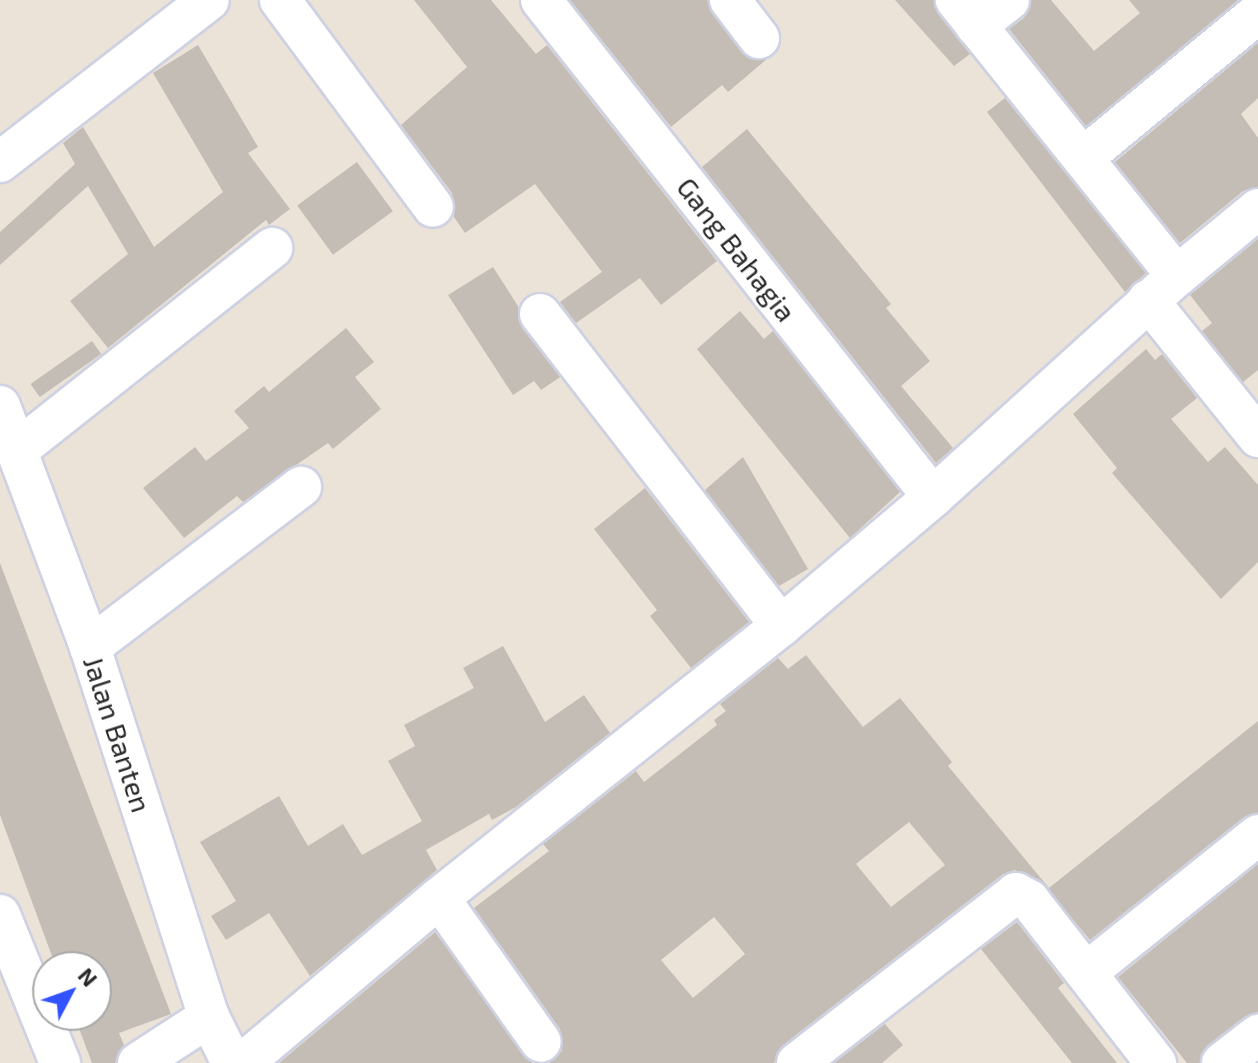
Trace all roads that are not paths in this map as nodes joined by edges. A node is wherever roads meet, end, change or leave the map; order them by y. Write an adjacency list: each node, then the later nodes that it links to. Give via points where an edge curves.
1 (209, 0): 10 (street)
2 (280, 0): 11 (street)
3 (541, 0): 20 (street, Gang Bahagia)
4 (730, 0): 8 (street)
5 (1009, 0): 6 (street)
6 (966, 13): 9 (street)
7 (1258, 13): 9 (street)
8 (759, 38)
9 (1083, 158): 14 (street)
10 (0, 162)
11 (433, 207)
12 (1258, 209): 14 (street)
13 (272, 248): 18 (street)
14 (1163, 288): 17 (street); 20 (street)
15 (540, 314): 21 (street)
16 (0, 406): 18 (street, Jalan Banten)
17 (1258, 437)
18 (16, 451): 22 (street, Jalan Banten)
19 (301, 487): 22 (street)
20 (933, 497): 21 (street)
21 (781, 626): 24 (street)
22 (90, 647): 27 (street, Jalan Banten)
23 (1258, 835): 26 (street)
24 (439, 898): 29 (street); 33 (street)
25 (0, 915): 30 (street)
26 (1087, 972): 34 (street, via 1029,900 1016,893); 35 (street)
27 (209, 1017): 31 (street); 32 (street, Jalan Banten)
28 (1258, 1035): 36 (street)
29 (541, 1042)
30 (60, 1063)
31 (138, 1063)
32 (232, 1063)
33 (243, 1063)
34 (797, 1063)
35 (1156, 1063)
36 (1222, 1063)

